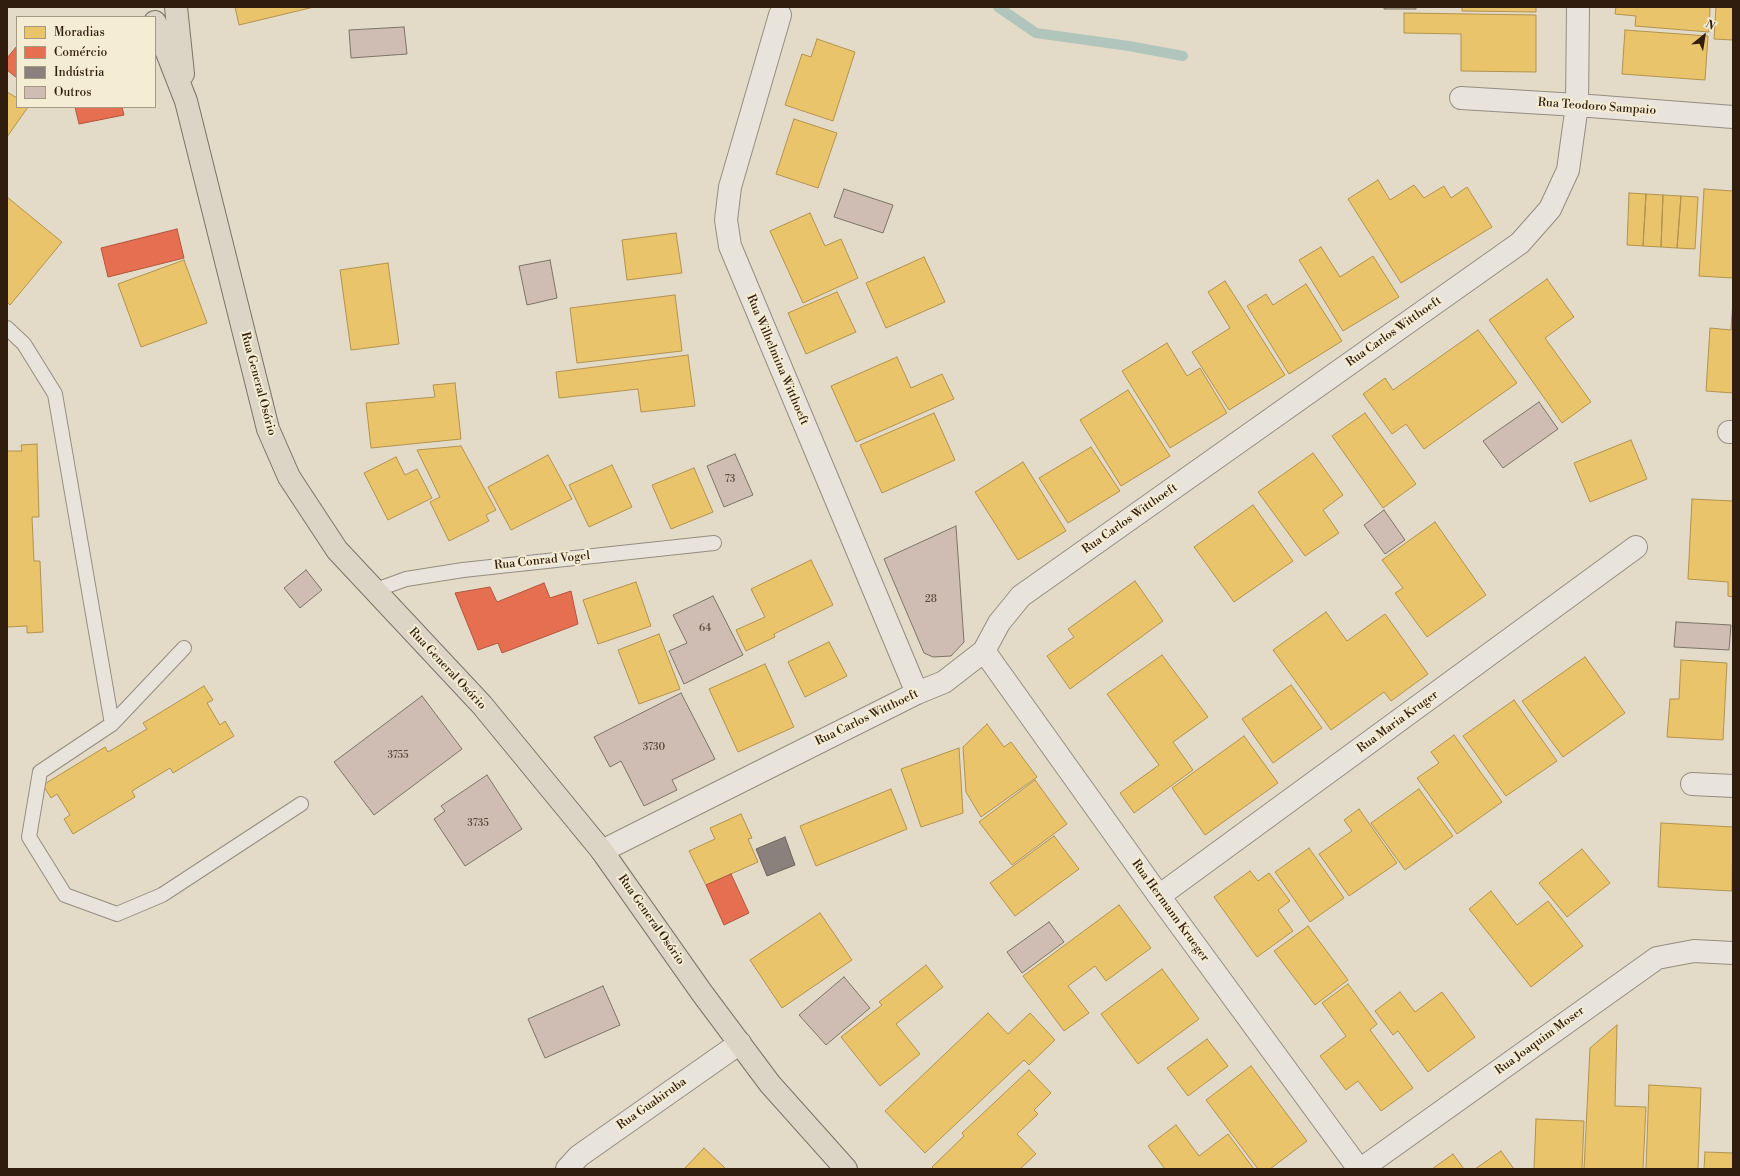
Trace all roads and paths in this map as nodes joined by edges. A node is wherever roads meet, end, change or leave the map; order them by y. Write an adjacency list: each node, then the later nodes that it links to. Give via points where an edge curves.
1 (145, 7): 5 (main road)
2 (176, 7): 8 (main road, Rua General Osório)
3 (1578, 7): 9 (street, Rua Carlos Witthoeft)
4 (780, 15): 17 (street, Rua Wilhelmina Witthoeft, via 730,187 726,220 730,246)
5 (151, 16)
6 (156, 25): 8 (main road, Rua General Osório)
7 (1461, 98): 9 (street, Rua Teodoro Sampaio)
8 (186, 101): 14 (main road, Rua General Osório, via 268,430 294,484 337,550)
9 (1577, 105): 10 (street, Rua Teodoro Sampaio); 16 (street, Rua Carlos Witthoeft, via 1568,170 1550,209 1520,243 1021,596 999,624)
10 (1733, 117)
11 (7, 328): 18 (lane, via 24,344 55,394)
12 (714, 543): 14 (lane, Rua Conrad Vogel, via 463,570 406,579)
13 (1636, 547): 23 (street, Rua Maria Kruger)
14 (373, 591): 22 (main road, Rua General Osório, via 482,706)
15 (184, 648): 18 (lane)
16 (984, 651): 17 (street, Rua Carlos Witthoeft, via 944,682); 23 (street, Rua Hermann Krueger)
17 (917, 693): 22 (street, Rua Carlos Witthoeft)
18 (112, 724): 21 (lane, via 40,772 29,837 65,895 117,914 162,895)
19 (1692, 784): 20 (street)
20 (1733, 786)
21 (301, 804)
22 (602, 851): 25 (main road, Rua General Osório)
23 (1159, 896): 28 (street, Rua Hermann Krueger)
24 (1733, 954): 28 (street, Rua Joaquim Moser, via 1694,951 1656,958)
25 (740, 1043): 26 (street, Rua Guabiruba, via 579,1156); 27 (main road, Rua General Osório, via 790,1108)
26 (567, 1169)
27 (846, 1169)
28 (1360, 1169)

